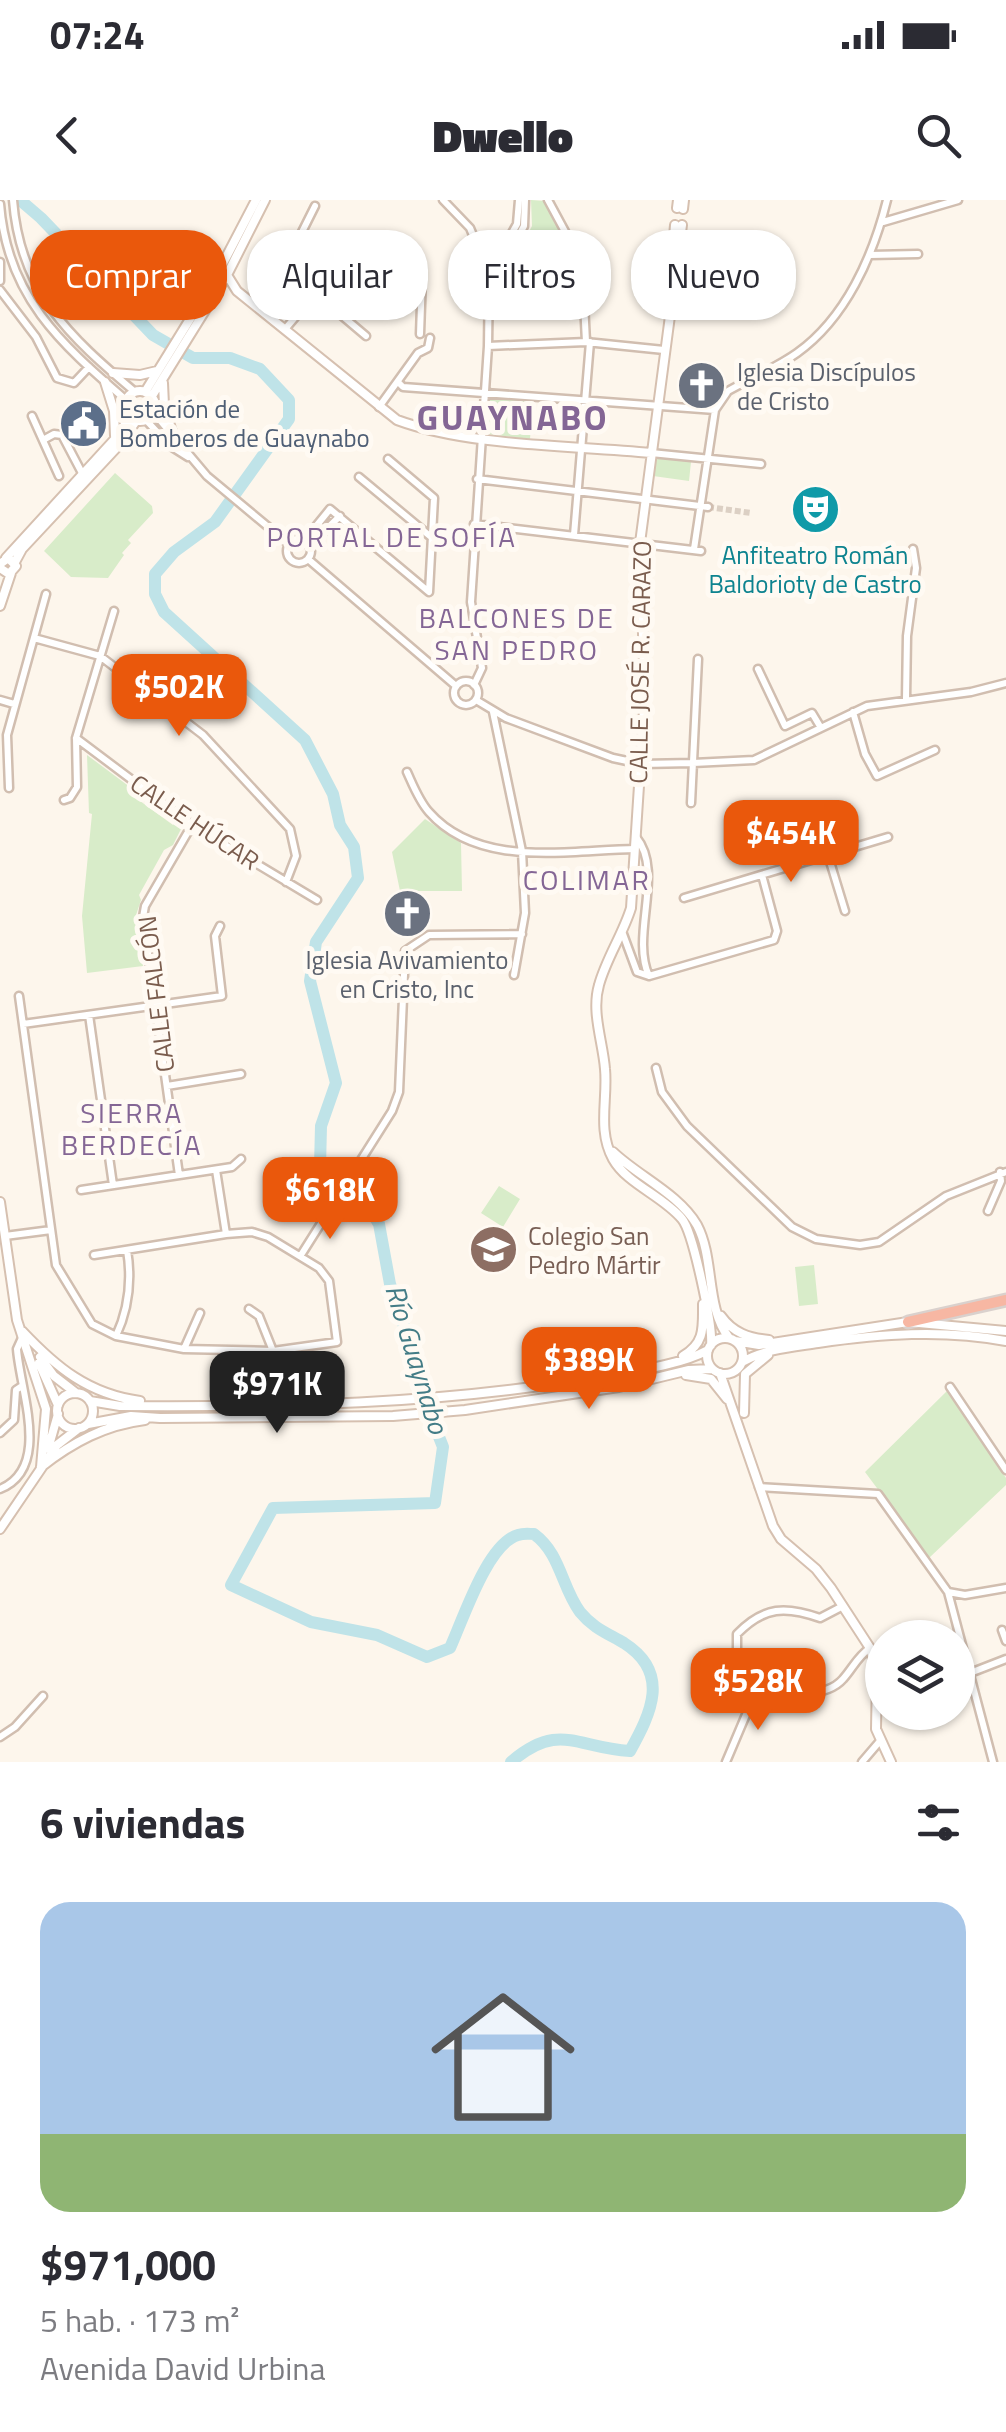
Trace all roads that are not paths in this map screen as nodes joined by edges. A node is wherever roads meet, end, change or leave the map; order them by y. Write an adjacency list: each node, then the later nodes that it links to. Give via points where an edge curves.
1 (14, 200): 38 (street, via 19,242 37,288 51,312)
2 (256, 200): 20 (street)
3 (265, 200): 21 (street)
4 (442, 200): 14 (street)
5 (522, 200): 15 (street); 16 (street)
6 (548, 200): 34 (street, via 582,263)
7 (887, 200): 11 (street)
8 (958, 200): 11 (street)
9 (0, 204): 37 (street, via 16,273 37,314)
10 (314, 206): 13 (street)
11 (882, 223): 18 (street)
12 (678, 225): 36 (street, CALLE JOSÉ R. CARAZO)
13 (303, 230)
14 (471, 230)
15 (514, 230)
16 (522, 230)
17 (918, 254): 18 (street)
18 (870, 255): 48 (street, via 832,321 798,353 728,391)
19 (0, 262): 23 (street)
20 (227, 266)
21 (227, 268)
22 (227, 277): 30 (street)
23 (0, 281)
24 (0, 290): 37 (street, via 57,378 74,383)
25 (194, 320): 39 (street)
26 (293, 320): 30 (street)
27 (347, 320): 32 (street)
28 (420, 320): 31 (street)
29 (488, 320): 35 (street)
30 (286, 328): 47 (street)
31 (420, 334)
32 (366, 336)
33 (430, 338): 41 (street)
34 (588, 342): 35 (street); 36 (street); 45 (street)
35 (488, 346): 43 (street)
36 (664, 350): 46 (street, CALLE JOSÉ R. CARAZO)
37 (89, 367): 40 (street)
38 (113, 373): 39 (street); 42 (street)
39 (160, 375): 42 (street); 52 (street)
40 (105, 382): 44 (street); 55 (street)
41 (399, 383): 43 (street); 47 (street)
42 (144, 393): 44 (street); 49 (street)
43 (484, 393): 45 (street); 53 (street)
44 (126, 400): 51 (street)
45 (585, 401): 46 (street); 57 (street)
46 (657, 406): 48 (street); 58 (street, CALLE JOSÉ R. CARAZO)
47 (379, 407): 53 (street, via 414,426)
48 (715, 410): 61 (street)
49 (154, 412): 51 (street); 52 (street)
50 (32, 416): 54 (street)
51 (137, 419): 55 (street); 56 (street)
52 (172, 432): 59 (street)
53 (481, 438): 57 (street); 66 (street)
54 (42, 440): 63 (street, via 62,435); 64 (street)
55 (117, 441): 56 (street); 63 (street); 78 (street)
56 (165, 442): 59 (street)
57 (582, 446): 58 (street); 67 (street)
58 (651, 454): 61 (street); 68 (street, CALLE JOSÉ R. CARAZO)
59 (189, 458): 75 (street)
60 (388, 458): 72 (street, via 434,498)
61 (707, 460): 62 (street); 69 (street)
62 (761, 464)
63 (82, 473): 78 (street)
64 (59, 476)
65 (359, 477): 72 (street)
66 (477, 479): 67 (street); 70 (street)
67 (578, 490): 68 (street); 71 (street)
68 (645, 499): 69 (street); 74 (street, CALLE JOSÉ R. CARAZO)
69 (704, 506): 74 (street, via 697,550)
70 (474, 524): 71 (street); 87 (street, via 472,602 482,668)
71 (574, 534): 74 (street)
72 (432, 537): 73 (street, via 429,592 330,510)
73 (307, 543): 75 (street); 77 (street)
74 (640, 543): 99 (street, CALLE JOSÉ R. CARAZO)
75 (290, 544): 77 (street, via 293,561)
76 (913, 549): 89 (street)
77 (308, 559): 88 (street)
78 (4, 565): 80 (street)
79 (46, 594): 82 (street)
80 (0, 606)
81 (114, 611): 83 (street)
82 (34, 638): 83 (street); 92 (street)
83 (100, 656): 96 (street); 111 (street, via 203,735 283,820 296,844)
84 (698, 659): 98 (street)
85 (758, 668): 95 (street, via 785,726 812,712)
86 (1003, 684): 89 (street)
87 (474, 685): 88 (street); 91 (street)
88 (456, 686): 91 (street, via 459,703)
89 (906, 698): 94 (street)
90 (0, 700): 92 (street)
91 (476, 700): 93 (street)
92 (14, 704): 101 (street, via 7,735)
93 (493, 711): 99 (street); 108 (street)
94 (853, 712): 95 (street); 97 (street, via 878,776)
95 (821, 728): 98 (street, via 754,760)
96 (76, 738): 102 (street, via 77,787); 104 (street, CALLE HÚCAR)
97 (934, 750)
98 (693, 763): 99 (street); 103 (street)
99 (640, 764): 105 (street, CALLE JOSÉ R. CARAZO)
100 (406, 772): 108 (street, via 428,810 454,833 484,847)
101 (9, 788)
102 (64, 800)
103 (691, 803)
104 (192, 825): 111 (street, CALLE HÚCAR); 121 (street, CALLE FALCÓN, via 143,916)
105 (636, 836): 107 (street, CALLE JOSÉ R. CARAZO); 119 (street, via 646,853 641,949)
106 (888, 838): 109 (street)
107 (636, 849): 108 (street); 117 (street, CALLE JOSÉ R. CARAZO)
108 (522, 851): 116 (street)
109 (828, 855): 110 (street); 114 (street)
110 (762, 875): 112 (street); 119 (street, via 776,938)
111 (286, 882): 113 (street, CALLE HÚCAR)
112 (684, 898)
113 (317, 900)
114 (845, 911)
115 (220, 926): 121 (street, via 215,936 222,996)
116 (522, 934): 118 (street); 142 (street, via 429,936 406,950 399,1092)
117 (623, 934): 119 (street, via 637,972); 127 (street, CALLE JOSÉ R. CARAZO, via 596,998)
118 (514, 975)
119 (649, 976)
120 (19, 996): 123 (street)
121 (156, 1006): 122 (street); 126 (street, CALLE FALCÓN)
122 (89, 1014): 123 (street); 132 (street)
123 (23, 1024): 137 (street)
124 (656, 1068): 130 (street, via 662,1092 687,1126 792,1228 816,1239 879,1242 946,1196)
125 (241, 1074): 126 (street)
126 (167, 1086): 131 (street, CALLE FALCÓN)
127 (610, 1149): 143 (street, via 617,1164 686,1224); 145 (street, via 695,1222)
128 (242, 1159): 129 (street)
129 (216, 1170): 131 (street); 138 (street)
130 (1003, 1172): 135 (street)
131 (179, 1176): 132 (street)
132 (113, 1185): 133 (street)
133 (81, 1190)
134 (0, 1202): 136 (street)
135 (988, 1211)
136 (1, 1222): 139 (street)
137 (51, 1230): 139 (street); 151 (street, via 56,1265 84,1316)
138 (226, 1234): 140 (street); 142 (street, via 252,1232)
139 (5, 1236): 150 (street)
140 (126, 1250): 141 (street); 151 (street, via 130,1288)
141 (94, 1254)
142 (301, 1255): 158 (street, via 329,1281 337,1342)
143 (703, 1290): 155 (street); 159 (street, via 700,1341)
144 (1006, 1300): 148 (highway)
145 (716, 1306): 152 (street); 153 (street, via 736,1330)
146 (249, 1309): 158 (street, via 259,1316)
147 (200, 1313): 156 (street)
148 (908, 1322): 149 (street); 153 (street)
149 (1006, 1332)
150 (21, 1333): 163 (street); 165 (street, via 54,1376); 167 (street, via 75,1379 104,1393); 168 (street, via 51,1383); 176 (street, via 46,1409)
151 (116, 1336): 156 (street)
152 (732, 1340): 153 (street); 155 (street, via 720,1338); 160 (street, via 742,1350)
153 (774, 1340)
154 (1006, 1341): 157 (street, via 892,1333)
155 (709, 1347): 159 (street); 161 (street)
156 (184, 1349): 158 (street)
157 (781, 1349): 160 (street); 170 (street, via 745,1374)
158 (273, 1351)
159 (669, 1362): 167 (street, via 462,1397)
160 (740, 1364): 161 (street, via 729,1373); 170 (street)
161 (716, 1371): 162 (street); 169 (street)
162 (676, 1375): 169 (street, via 711,1379); 171 (street, via 466,1410)
163 (22, 1386): 174 (street, via 14,1420); 179 (street, via 29,1459 14,1482)
164 (950, 1387): 177 (street)
165 (78, 1394): 166 (street); 168 (street, via 67,1396)
166 (90, 1401): 167 (street); 172 (street)
167 (159, 1404)
168 (58, 1410): 173 (street, via 65,1426); 176 (street)
169 (733, 1412): 175 (street)
170 (744, 1413): 175 (street)
171 (160, 1418): 172 (street); 176 (street, via 102,1430)
172 (88, 1424): 173 (street)
173 (78, 1428): 176 (street)
174 (0, 1433)
175 (746, 1443): 178 (street)
176 (41, 1467): 180 (street)
177 (1006, 1470)
178 (759, 1487): 182 (street, via 878,1494); 183 (street, via 781,1539 816,1569)
179 (0, 1489)
180 (0, 1530)
181 (1006, 1588): 182 (street)
182 (948, 1592): 184 (street)
183 (843, 1606): 186 (street); 188 (street, via 824,1617 791,1608 756,1618 737,1634)
184 (956, 1620)
185 (1002, 1630): 187 (street)
186 (865, 1640)
187 (1006, 1641)
188 (737, 1651)
189 (865, 1651): 197 (street, via 840,1684 796,1696 756,1691)
190 (1006, 1658): 191 (street)
191 (975, 1671)
192 (975, 1692): 200 (street)
193 (43, 1696): 195 (street)
194 (877, 1730): 196 (street)
195 (0, 1737)
196 (880, 1740): 198 (street); 199 (street)
197 (726, 1762)
198 (862, 1762)
199 (892, 1762)
200 (993, 1762)

